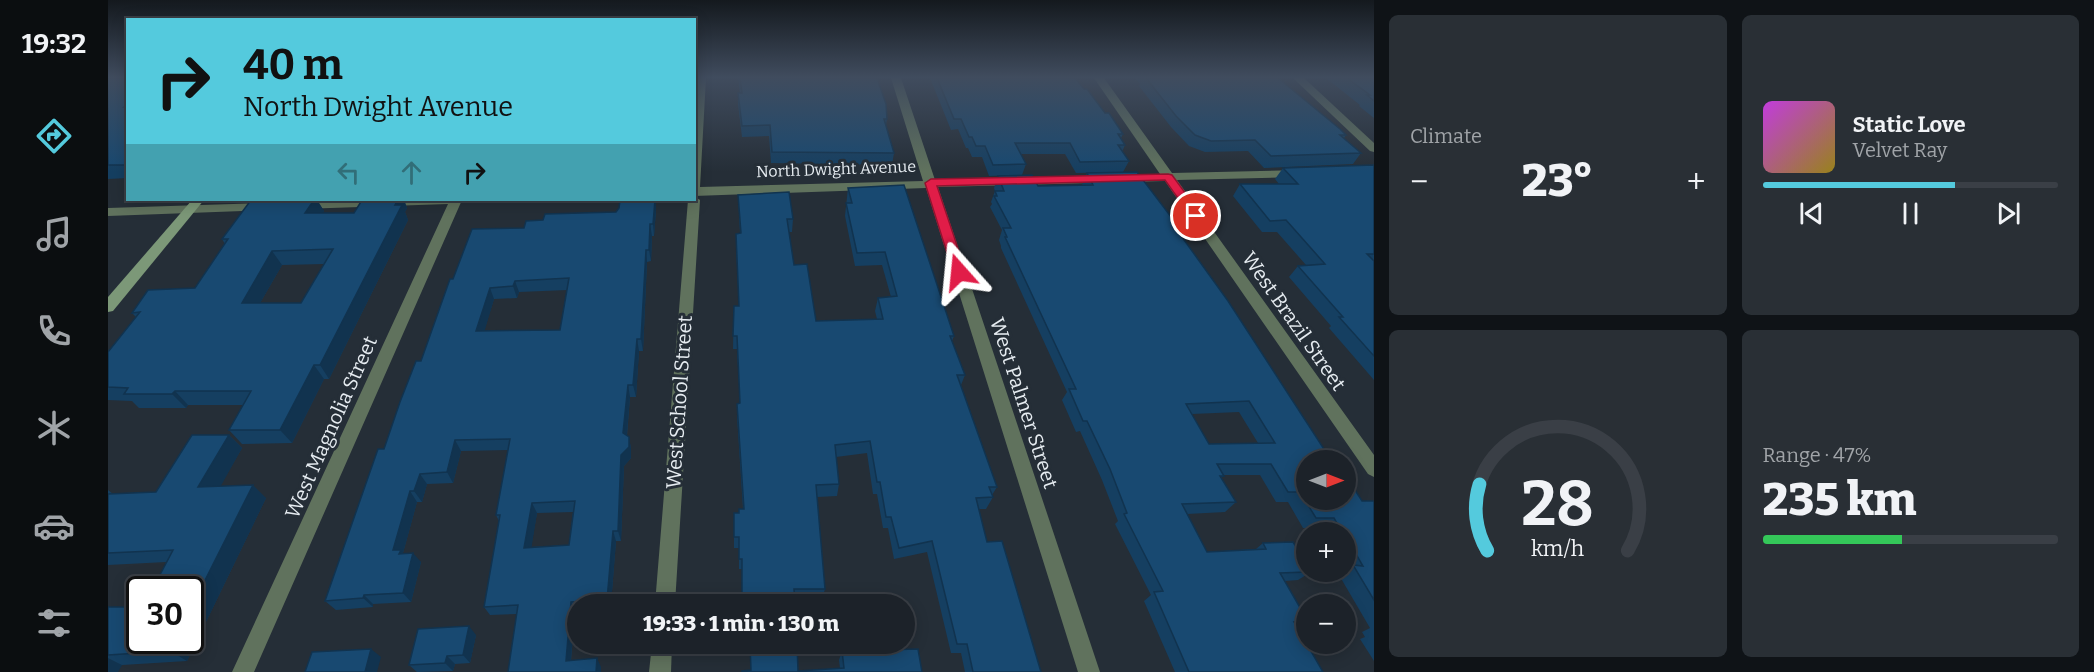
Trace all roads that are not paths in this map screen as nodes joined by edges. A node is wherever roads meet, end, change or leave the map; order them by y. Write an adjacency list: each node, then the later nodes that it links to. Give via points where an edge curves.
1 (699, 109): 6 (street)
2 (906, 109): 9 (street, West Palmer Street)
3 (1121, 109): 8 (street, West Brazil Street)
4 (1332, 109): 5 (street)
5 (1374, 149)
6 (696, 172)
7 (1305, 172): 8 (street, North Dwight Avenue)
8 (1168, 177): 9 (street, North Dwight Avenue); 17 (street, West Brazil Street)
9 (931, 183): 10 (street, North Dwight Avenue); 22 (street, West Palmer Street)
10 (696, 191)
11 (427, 201): 14 (street)
12 (455, 201): 20 (street, West Magnolia Street)
13 (694, 201): 18 (street, West School Street)
14 (194, 205): 15 (street); 16 (main road)
15 (108, 212)
16 (108, 307)
17 (1374, 469)
18 (666, 594)
19 (661, 654): 21 (street)
20 (243, 672)
21 (660, 672)
22 (1089, 672)

